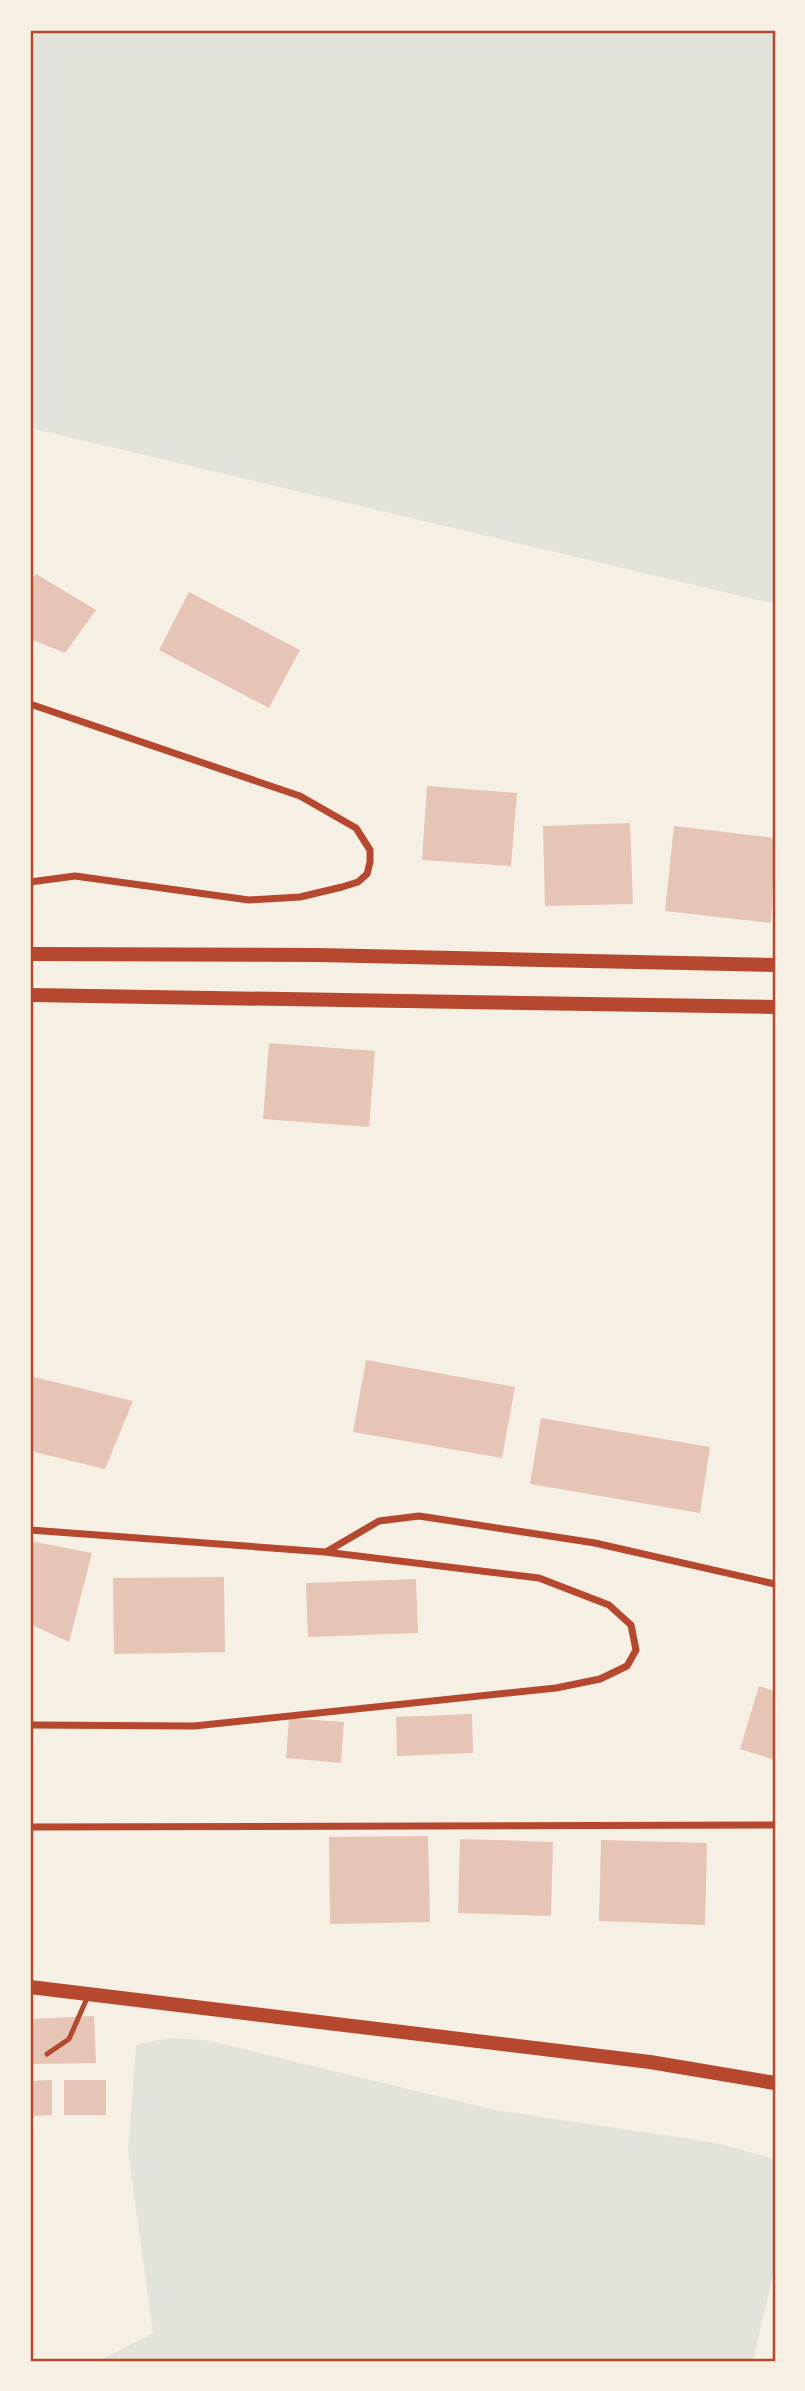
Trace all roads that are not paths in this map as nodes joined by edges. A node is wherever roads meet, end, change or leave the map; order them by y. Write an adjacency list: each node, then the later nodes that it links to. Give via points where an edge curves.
1 (30, 704): 2 (street, via 300,796 356,828 370,850 367,874 358,881 300,897 249,900 75,876)
2 (30, 882)
3 (30, 954): 4 (main road)
4 (775, 965)
5 (30, 995): 6 (main road)
6 (775, 1007)
7 (30, 1530): 8 (street)
8 (325, 1552): 9 (street, via 379,1521 419,1516 595,1543); 10 (street, via 538,1578 609,1605 631,1625 636,1650 627,1666 600,1679 556,1688 194,1726)
9 (775, 1584)
10 (30, 1726)
11 (775, 1825): 12 (street)
12 (30, 1827)
13 (30, 1987): 14 (main road)
14 (90, 1993): 15 (lane, via 69,2039); 16 (main road, via 650,2062)
15 (47, 2054)
16 (775, 2083)

